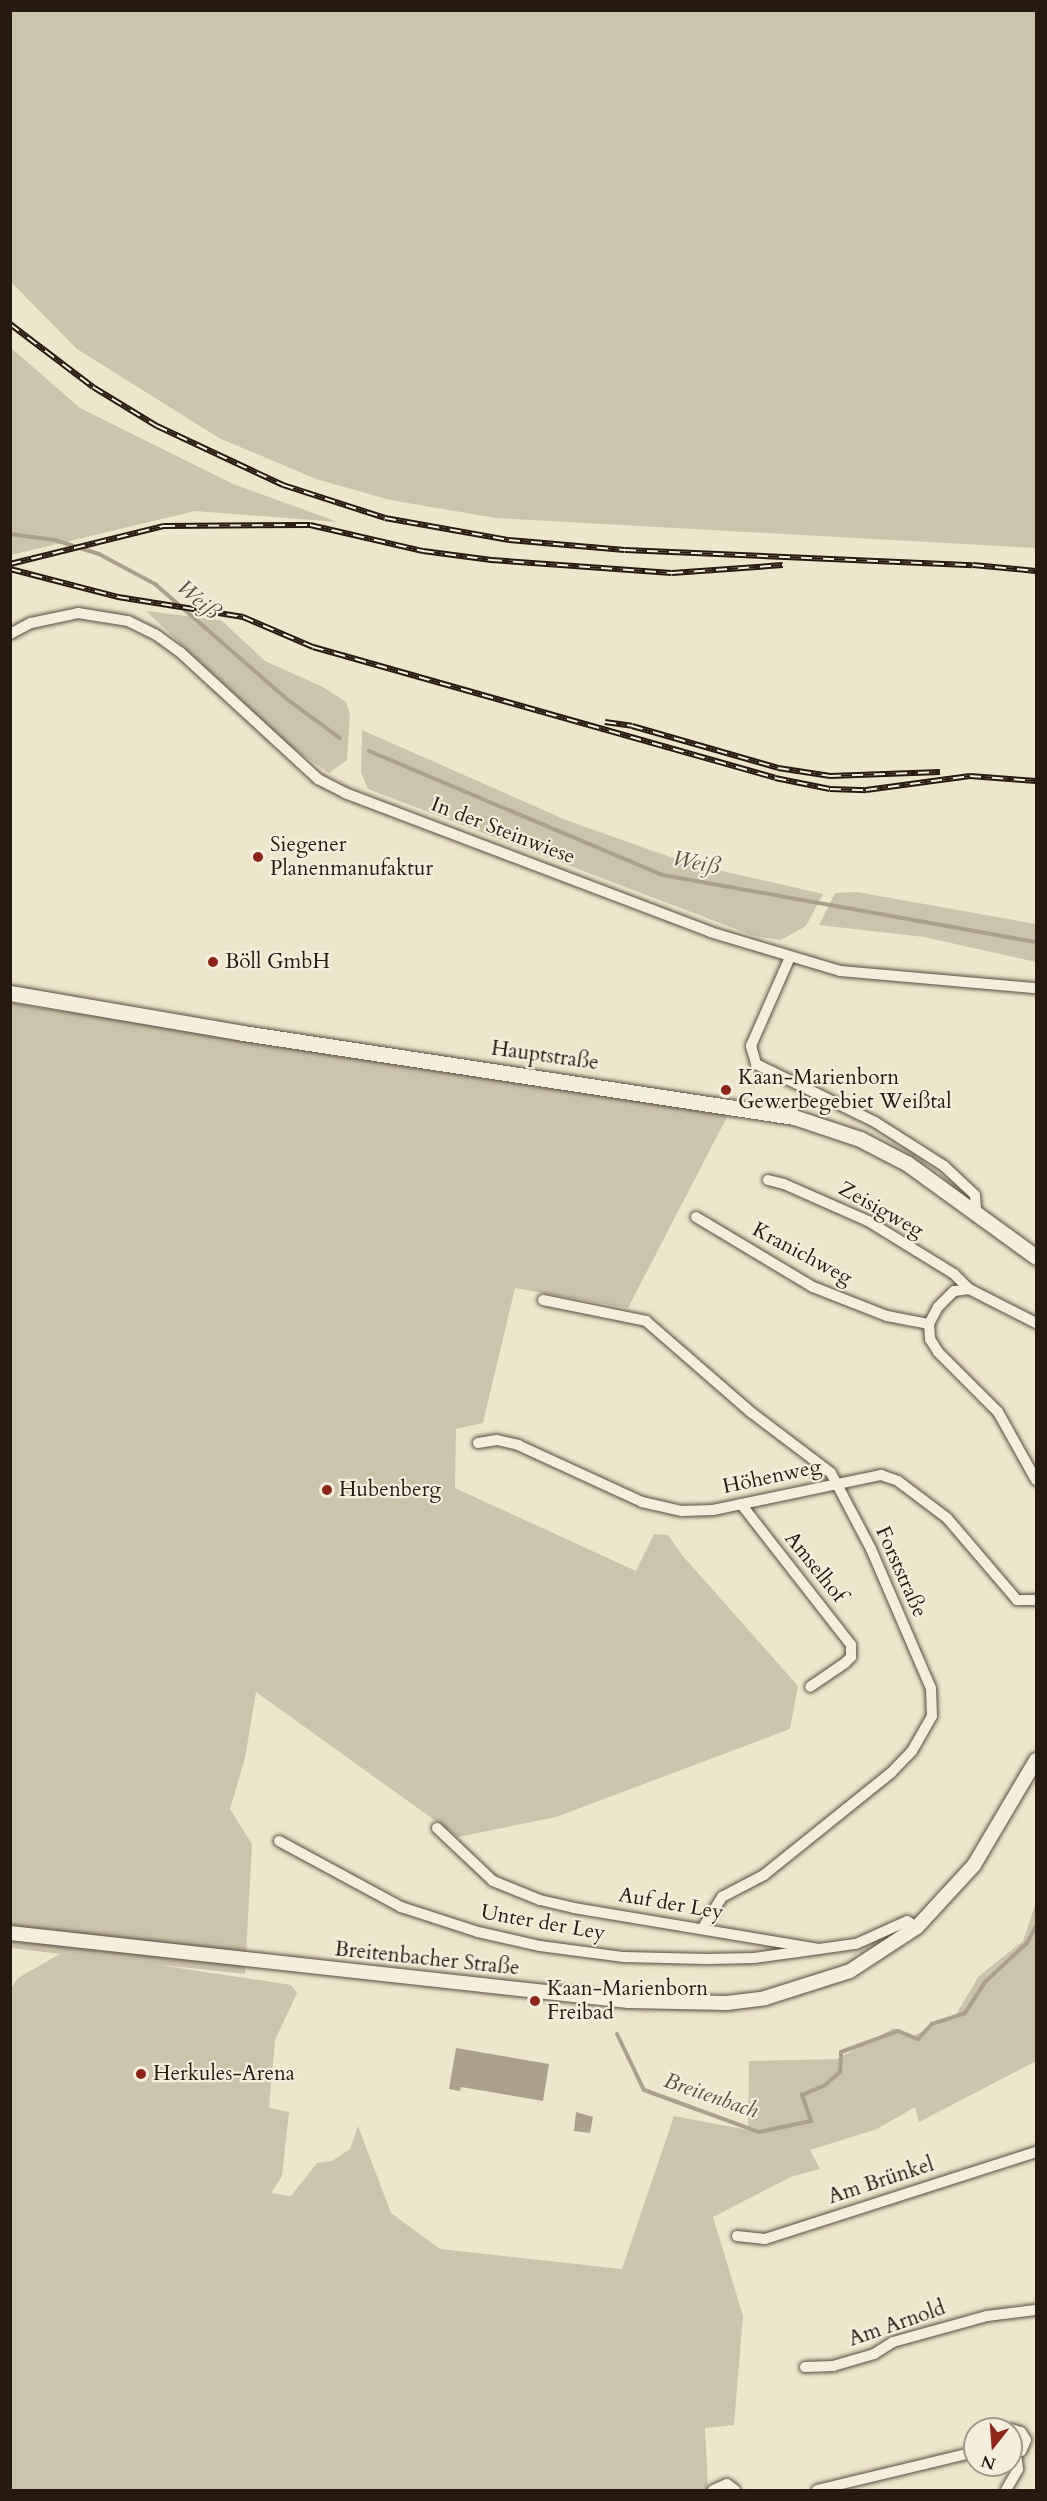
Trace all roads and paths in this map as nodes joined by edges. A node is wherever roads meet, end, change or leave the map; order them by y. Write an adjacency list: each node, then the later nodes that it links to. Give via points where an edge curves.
1 (10, 634): 2 (street, In der Steinwiese, via 31,623 68,614 104,615 128,621 155,633 180,652 318,779 345,793 710,932)
2 (790, 957): 3 (street, In der Steinwiese, via 840,971); 6 (street, via 751,1046 756,1064 875,1122 944,1166 975,1195)
3 (1036, 988)
4 (10, 993): 6 (main road, Hauptstraße, via 794,1117 860,1139 908,1164)
5 (768, 1180): 9 (street, Zeisigweg, via 868,1221 954,1274)
6 (976, 1211): 8 (main road, Hauptstraße)
7 (696, 1217): 12 (street, Kranichweg, via 813,1287 887,1316)
8 (1036, 1257)
9 (969, 1289): 11 (street); 12 (street, via 954,1291 938,1307)
10 (543, 1299): 15 (street, Forststraße, via 646,1321 752,1413 831,1473)
11 (1036, 1323)
12 (929, 1324): 14 (street, via 930,1339 938,1352 998,1412)
13 (478, 1443): 16 (street, Höhenweg, via 497,1440 518,1445 657,1507 702,1512)
14 (1036, 1479)
15 (837, 1483): 16 (street, Höhenweg); 17 (street, Höhenweg, via 881,1475 898,1480 946,1518 1017,1600); 22 (street, Forststraße, via 931,1688 932,1716 912,1751 892,1772 764,1875 722,1897)
16 (741, 1504): 18 (street, Amselhof, via 846,1635 851,1657)
17 (1036, 1600)
18 (810, 1687)
19 (1036, 1760): 23 (street, Breitenbacher Straße, via 974,1865)
20 (437, 1828): 22 (street, Auf der Ley, via 479,1870 509,1889 574,1908)
21 (279, 1840): 25 (street, Unter der Ley, via 401,1907 522,1942 624,1957 754,1958)
22 (703, 1927): 25 (street, Auf der Ley)
23 (916, 1928): 24 (street, Breitenbacher Straße, via 850,1971 808,1987 726,2003 683,2004 466,1985); 25 (street, Auf der Ley, via 907,1921 856,1944)
24 (10, 1933)
25 (819, 1949)
26 (1036, 2152): 27 (street, Am Brünkel, via 765,2239)
27 (737, 2236)
28 (1036, 2310): 29 (street, Am Arnold, via 987,2316 893,2342 874,2354 832,2366)
29 (805, 2367)
30 (1036, 2430): 31 (street)
31 (1024, 2436): 32 (street)
32 (1023, 2447)
33 (963, 2455): 36 (street)
34 (713, 2490): 35 (street, via 726,2484)
35 (735, 2490)
36 (817, 2490)

